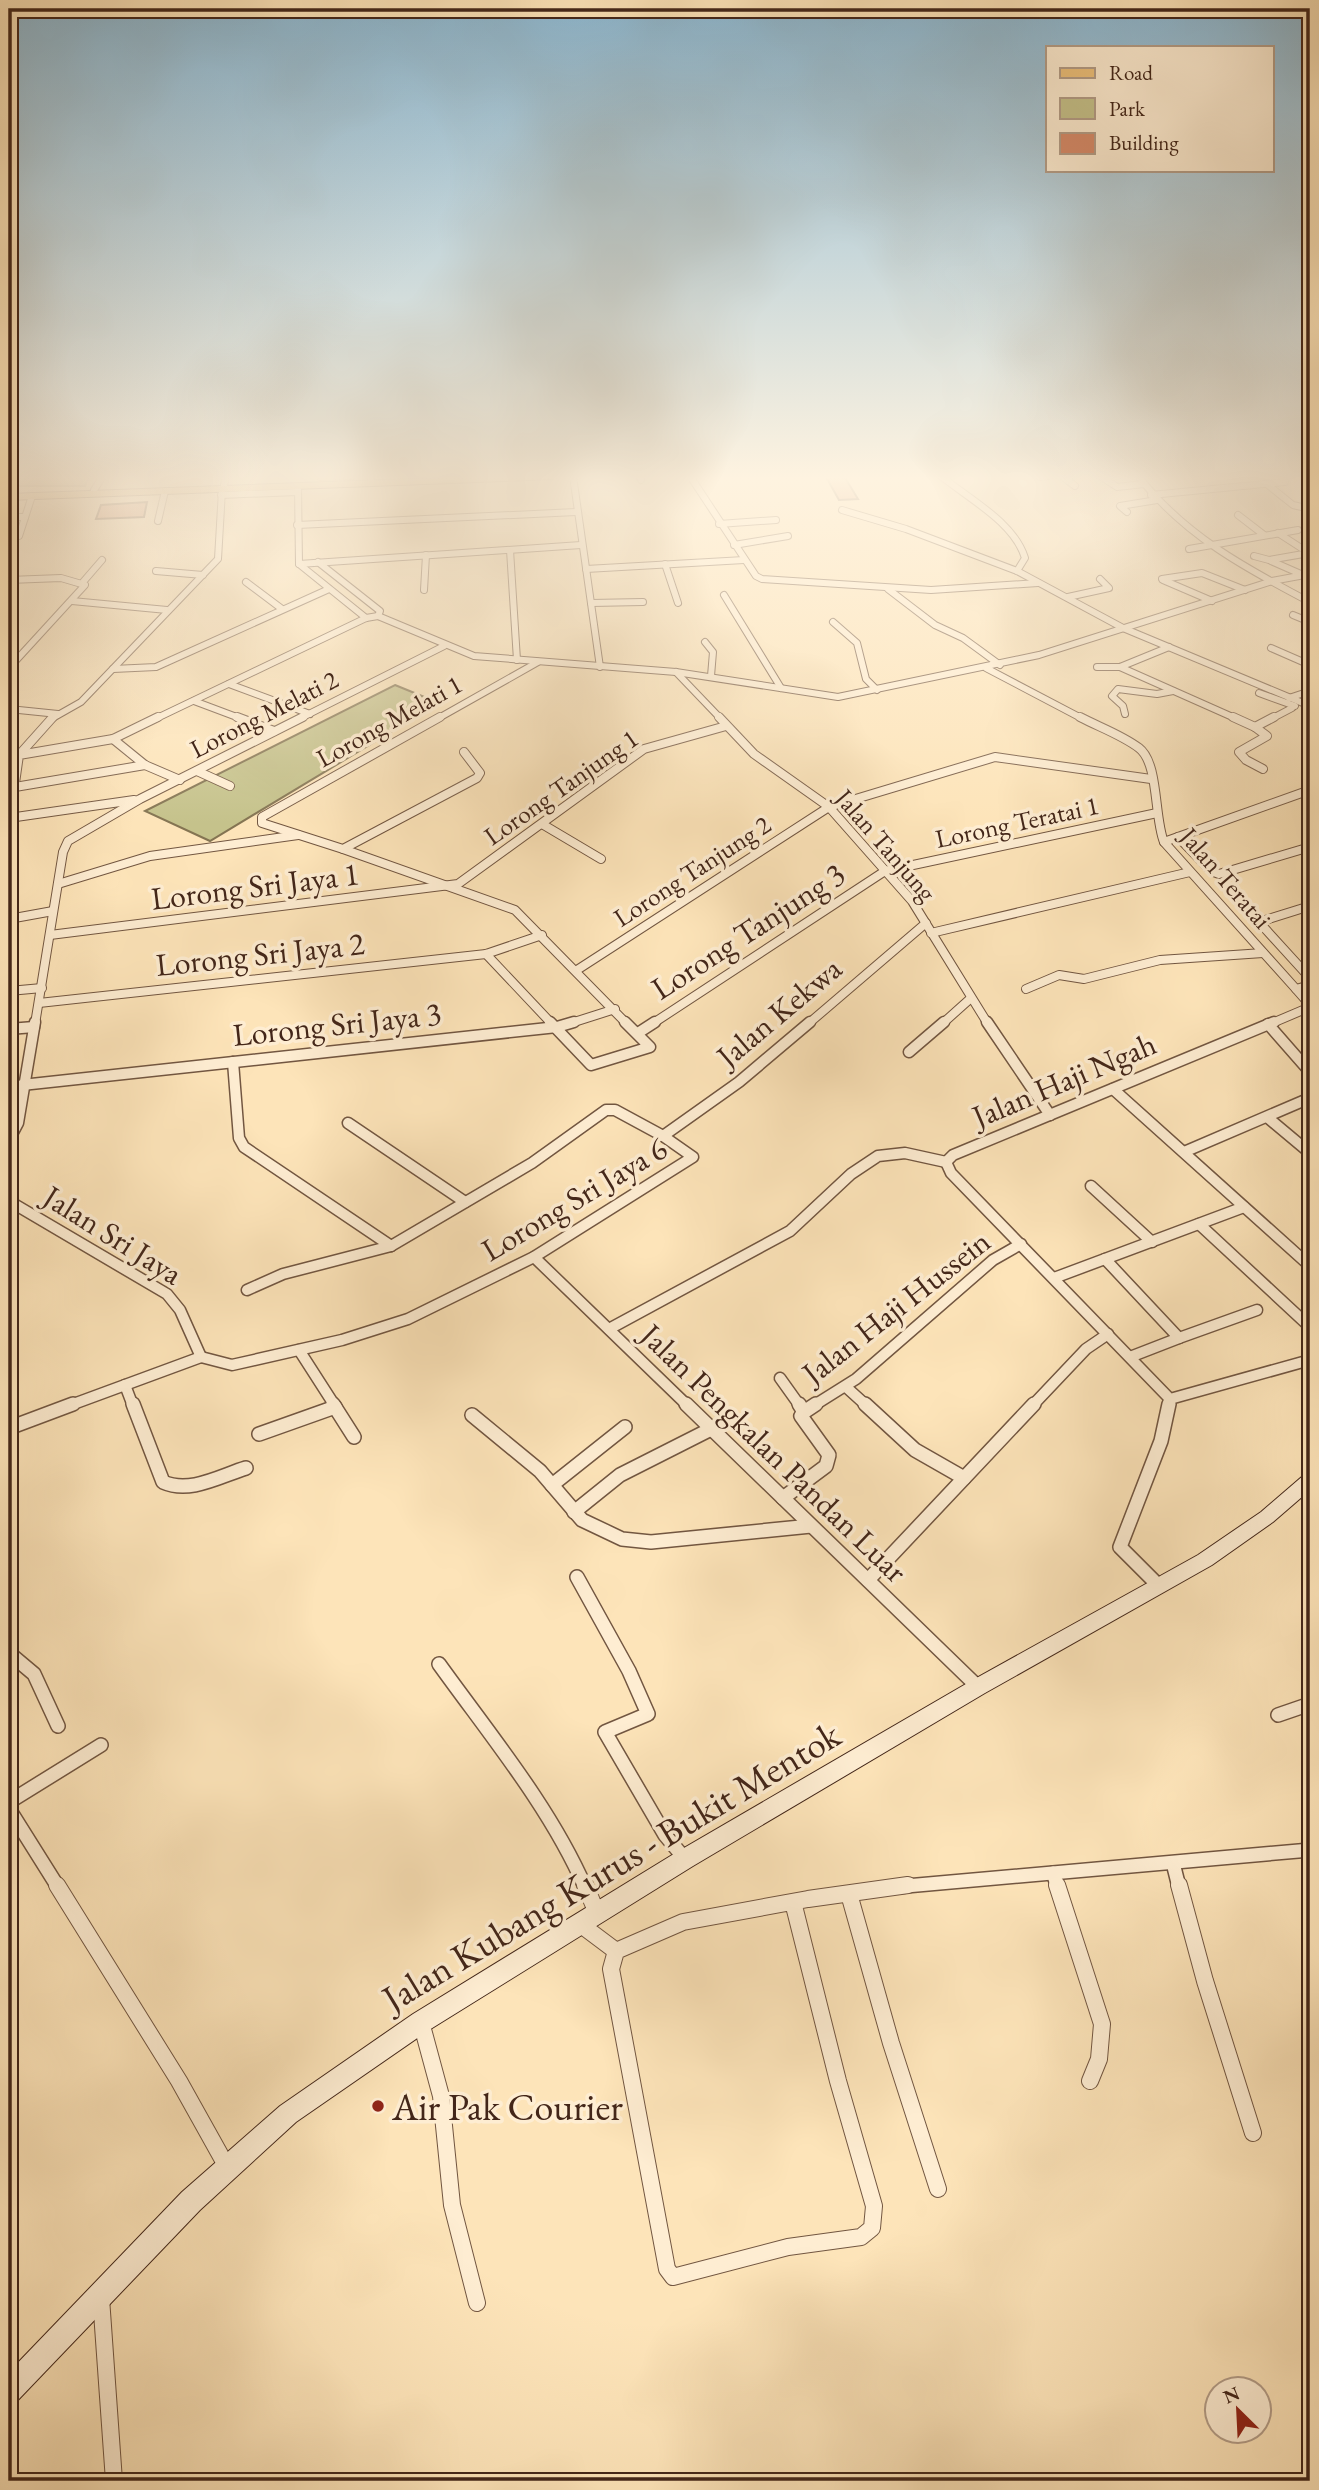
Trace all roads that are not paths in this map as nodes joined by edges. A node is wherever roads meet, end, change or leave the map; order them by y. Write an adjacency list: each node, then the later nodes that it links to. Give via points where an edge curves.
1 (79, 592): 18 (street)
2 (185, 592): 25 (street)
3 (260, 592): 24 (street)
4 (321, 592): 24 (street)
5 (333, 592): 28 (street)
6 (356, 592): 27 (street, via 380,611)
7 (513, 592): 37 (street)
8 (590, 592): 23 (street)
9 (674, 592): 22 (street)
10 (892, 592): 39 (street)
11 (1059, 592): 17 (street)
12 (1090, 592): 17 (street)
13 (1192, 592): 19 (street)
14 (1238, 592): 19 (street)
15 (1292, 592): 21 (street)
16 (724, 595): 50 (street)
17 (1068, 597): 31 (street)
18 (72, 601): 25 (street); 44 (street)
19 (1212, 601): 31 (street)
20 (643, 602): 23 (street)
21 (1310, 602)
22 (678, 603)
23 (592, 607): 41 (street)
24 (282, 609): 46 (street, via 156,667)
25 (167, 610): 46 (street)
26 (1293, 615): 30 (street)
27 (378, 616): 28 (street); 33 (street)
28 (366, 618): 49 (street)
29 (833, 622): 51 (street, via 857,643 863,671)
30 (1310, 622)
31 (1123, 628): 34 (street); 39 (street)
32 (705, 642): 48 (street, via 713,652)
33 (444, 646): 37 (street, via 474,656); 60 (street, Lorong Melati 2)
34 (1168, 647): 36 (street); 54 (street)
35 (1271, 648): 40 (street)
36 (1160, 651): 43 (street); 57 (street)
37 (517, 660): 38 (street)
38 (538, 662): 41 (street); 81 (street, Lorong Melati 1, via 260,818 262,823)
39 (1000, 665): 45 (street)
40 (1310, 665)
41 (600, 667): 47 (street)
42 (1097, 667): 43 (street)
43 (1120, 667): 52 (street)
44 (9, 668)
45 (986, 668): 51 (street); 71 (street, Jalan Teratai, via 1133,744 1147,757)
46 (113, 669): 59 (street, via 81,702)
47 (676, 672): 48 (street); 62 (street, Jalan Tanjung)
48 (711, 676): 50 (street)
49 (229, 684): 55 (street); 60 (street)
50 (780, 688): 51 (street, via 838,696)
51 (877, 690)
52 (1173, 691): 61 (street, via 1157,696 1118,689 1112,696); 63 (street)
53 (1310, 691): 54 (street)
54 (1289, 698): 56 (street)
55 (194, 701): 64 (street); 65 (street)
56 (1307, 704): 57 (street)
57 (1292, 708): 63 (street)
58 (9, 709): 59 (street)
59 (58, 714): 67 (street)
60 (310, 714): 64 (street, Lorong Melati 2)
61 (1125, 714)
62 (726, 726): 77 (street, Jalan Tanjung, via 764,762); 80 (street, Lorong Tanjung 1, via 644,749)
63 (1255, 727): 69 (street, via 1266,736 1239,752)
64 (274, 731): 70 (street, Lorong Melati 2)
65 (113, 739): 67 (street); 68 (street)
66 (464, 752): 85 (street, via 480,774 477,778)
67 (19, 755): 74 (street)
68 (145, 765): 72 (street); 74 (street)
69 (1264, 769)
70 (197, 771): 72 (street, Lorong Melati 2); 73 (street)
71 (1152, 779): 77 (street, Lorong Tanjung 2, via 995,757); 78 (street, Jalan Teratai)
72 (180, 780): 76 (street, Lorong Melati 2)
73 (230, 786)
74 (15, 787): 79 (street)
75 (1310, 790): 82 (street)
76 (140, 799): 79 (street); 90 (street, via 68,841)
77 (829, 807): 87 (street, Jalan Tanjung); 101 (street, Lorong Tanjung 2)
78 (1157, 813): 83 (street, Jalan Teratai); 87 (street, Lorong Teratai 1)
79 (10, 818)
80 (542, 824): 86 (street); 89 (street, Lorong Tanjung 1)
81 (301, 835): 85 (street); 90 (street, via 150,856)
82 (1178, 836): 83 (street); 84 (street, via 1219,874)
83 (1164, 842): 88 (street, Jalan Teratai)
84 (1310, 847)
85 (343, 849): 91 (street)
86 (601, 859)
87 (885, 871): 95 (street, Jalan Tanjung); 116 (street, Lorong Tanjung 3)
88 (1190, 872): 96 (street); 99 (street, Jalan Teratai)
89 (465, 881): 91 (street, Lorong Sri Jaya 1)
90 (58, 884): 93 (street)
91 (447, 887): 97 (street, Lorong Sri Jaya 1); 98 (street, via 509,907)
92 (1310, 906): 102 (street, via 1259,922)
93 (53, 911): 94 (street); 97 (street)
94 (9, 919)
95 (926, 923): 96 (street, Jalan Tanjung); 126 (street, Jalan Kekwa, via 739,1082)
96 (931, 933): 108 (street, Jalan Tanjung)
97 (50, 935): 104 (street)
98 (542, 935): 100 (street, Lorong Sri Jaya 2); 101 (street)
99 (1264, 953): 105 (street, via 1160,960 1084,979 1059,975); 106 (street, Jalan Teratai)
100 (486, 954): 109 (street, Lorong Sri Jaya 2); 114 (street)
101 (578, 970): 111 (street)
102 (1310, 978)
103 (1310, 985): 106 (street)
104 (41, 988): 107 (street); 109 (street)
105 (1026, 989)
106 (1296, 989): 110 (street, Jalan Haji Ngah)
107 (9, 990)
108 (971, 998): 117 (street); 123 (street, Jalan Tanjung)
109 (39, 1003): 113 (street)
110 (1310, 1006): 112 (street, Jalan Haji Ngah)
111 (615, 1009): 114 (street, Lorong Sri Jaya 3); 116 (street)
112 (1268, 1024): 119 (street); 121 (street, Jalan Haji Ngah)
113 (34, 1027): 115 (street); 120 (street)
114 (557, 1027): 116 (street, via 591,1065 648,1049); 118 (street, Lorong Sri Jaya 3)
115 (9, 1030)
116 (638, 1033)
117 (909, 1052)
118 (233, 1062): 120 (street, Lorong Sri Jaya 3); 137 (street, via 239,1138 244,1147)
119 (1310, 1072)
120 (22, 1085): 127 (street, via 18,1123)
121 (1113, 1088): 123 (street, Jalan Haji Ngah); 128 (street)
122 (1310, 1098): 124 (street)
123 (1050, 1115): 130 (street, Jalan Haji Ngah)
124 (1267, 1117): 128 (street); 129 (street)
125 (348, 1123): 133 (street)
126 (663, 1136): 133 (street, Lorong Sri Jaya 6, via 615,1111 606,1111 550,1152); 139 (street, Lorong Sri Jaya 6, via 689,1152 691,1161)
127 (9, 1140)
128 (1184, 1152): 134 (street)
129 (1310, 1153)
130 (946, 1162): 138 (street, Jalan Haji Ngah); 146 (street, via 892,1153 877,1158 840,1181 790,1231)
131 (1091, 1186): 136 (street)
132 (9, 1201): 150 (street, Jalan Sri Jaya, via 167,1294 180,1310)
133 (465, 1202): 137 (street, Lorong Sri Jaya 6)
134 (1244, 1207): 135 (street); 141 (street)
135 (1199, 1224): 136 (street); 145 (street)
136 (1152, 1242): 140 (street)
137 (391, 1246): 143 (street, Lorong Sri Jaya 6, via 283,1274)
138 (1012, 1249): 142 (street, Jalan Haji Ngah); 155 (street, Jalan Haji Hussein)
139 (534, 1256): 146 (street, Jalan Pengkalan Pandan Luar); 149 (street, Lorong Sri Jaya 6, via 408,1320)
140 (1105, 1259): 142 (street); 147 (street)
141 (1310, 1265)
142 (1054, 1278): 148 (street, Jalan Haji Ngah)
143 (247, 1290)
144 (1257, 1310): 147 (street)
145 (1310, 1328)
146 (609, 1329): 162 (street, Jalan Pengkalan Pandan Luar)
147 (1179, 1338): 151 (street)
148 (1100, 1339): 151 (street, Jalan Haji Ngah); 166 (street)
149 (299, 1350): 150 (street, Lorong Sri Jaya 6, via 232,1365); 157 (street)
150 (201, 1357): 154 (street)
151 (1130, 1357): 156 (street, Jalan Haji Ngah)
152 (1310, 1360): 156 (street)
153 (780, 1378): 158 (street)
154 (125, 1385): 160 (street); 165 (street, via 163,1482 187,1486)
155 (846, 1387): 158 (street, Jalan Haji Hussein); 166 (street, via 901,1439)
156 (1170, 1399): 174 (street, via 1161,1441 1120,1547)
157 (335, 1407): 163 (street); 164 (street)
158 (804, 1412): 169 (street, via 801,1416 829,1461)
159 (472, 1415): 168 (street)
160 (9, 1427)
161 (625, 1427): 168 (street)
162 (712, 1429): 169 (street, Jalan Pengkalan Pandan Luar); 170 (street, via 615,1479)
163 (259, 1434)
164 (354, 1437)
165 (246, 1468)
166 (964, 1478): 173 (street)
167 (1310, 1480): 174 (main road, Jalan Kubang Kurus - Bukit Mentok, via 1268,1517)
168 (552, 1485): 170 (street)
169 (783, 1498): 171 (street, Jalan Pengkalan Pandan Luar)
170 (574, 1513): 171 (street, via 606,1534 651,1542)
171 (811, 1526): 173 (street, Jalan Pengkalan Pandan Luar)
172 (577, 1577): 185 (street, via 648,1714 605,1732 665,1835)
173 (868, 1580): 177 (street, Jalan Pengkalan Pandan Luar)
174 (1154, 1589): 177 (main road, Jalan Kubang Kurus - Bukit Mentok)
175 (9, 1653): 180 (street, via 23,1659 35,1674)
176 (439, 1664): 190 (street, via 573,1859)
177 (978, 1687): 185 (main road, Jalan Kubang Kurus - Bukit Mentok)
178 (1310, 1704): 179 (street)
179 (1278, 1715)
180 (58, 1726)
181 (101, 1745): 182 (street)
182 (9, 1802)
183 (9, 1809): 195 (street, via 179,2081)
184 (1307, 1850): 186 (street)
185 (685, 1859): 190 (main road, Jalan Kubang Kurus - Bukit Mentok)
186 (1173, 1863): 187 (street); 194 (street)
187 (1054, 1873): 188 (street); 193 (street, via 1102,2024 1099,2059)
188 (849, 1894): 189 (street); 196 (street, via 887,2031)
189 (793, 1902): 191 (street, via 683,1922); 191 (street, via 874,2206 872,2228 861,2237 788,2247 678,2277 669,2274 611,1969)
190 (588, 1918): 191 (street); 192 (main road, Jalan Kubang Kurus - Bukit Mentok)
191 (616, 1951)
192 (421, 2022): 195 (main road, Jalan Kubang Kurus - Bukit Mentok, via 288,2113); 198 (street, via 441,2096 452,2205)
193 (1090, 2081)
194 (1253, 2133)
195 (223, 2171): 197 (main road, Jalan Kubang Kurus - Bukit Mentok)
196 (939, 2189)
197 (100, 2295): 199 (main road, Jalan Kubang Kurus - Bukit Mentok); 200 (street)
198 (477, 2303)
199 (9, 2391)
200 (114, 2481)

